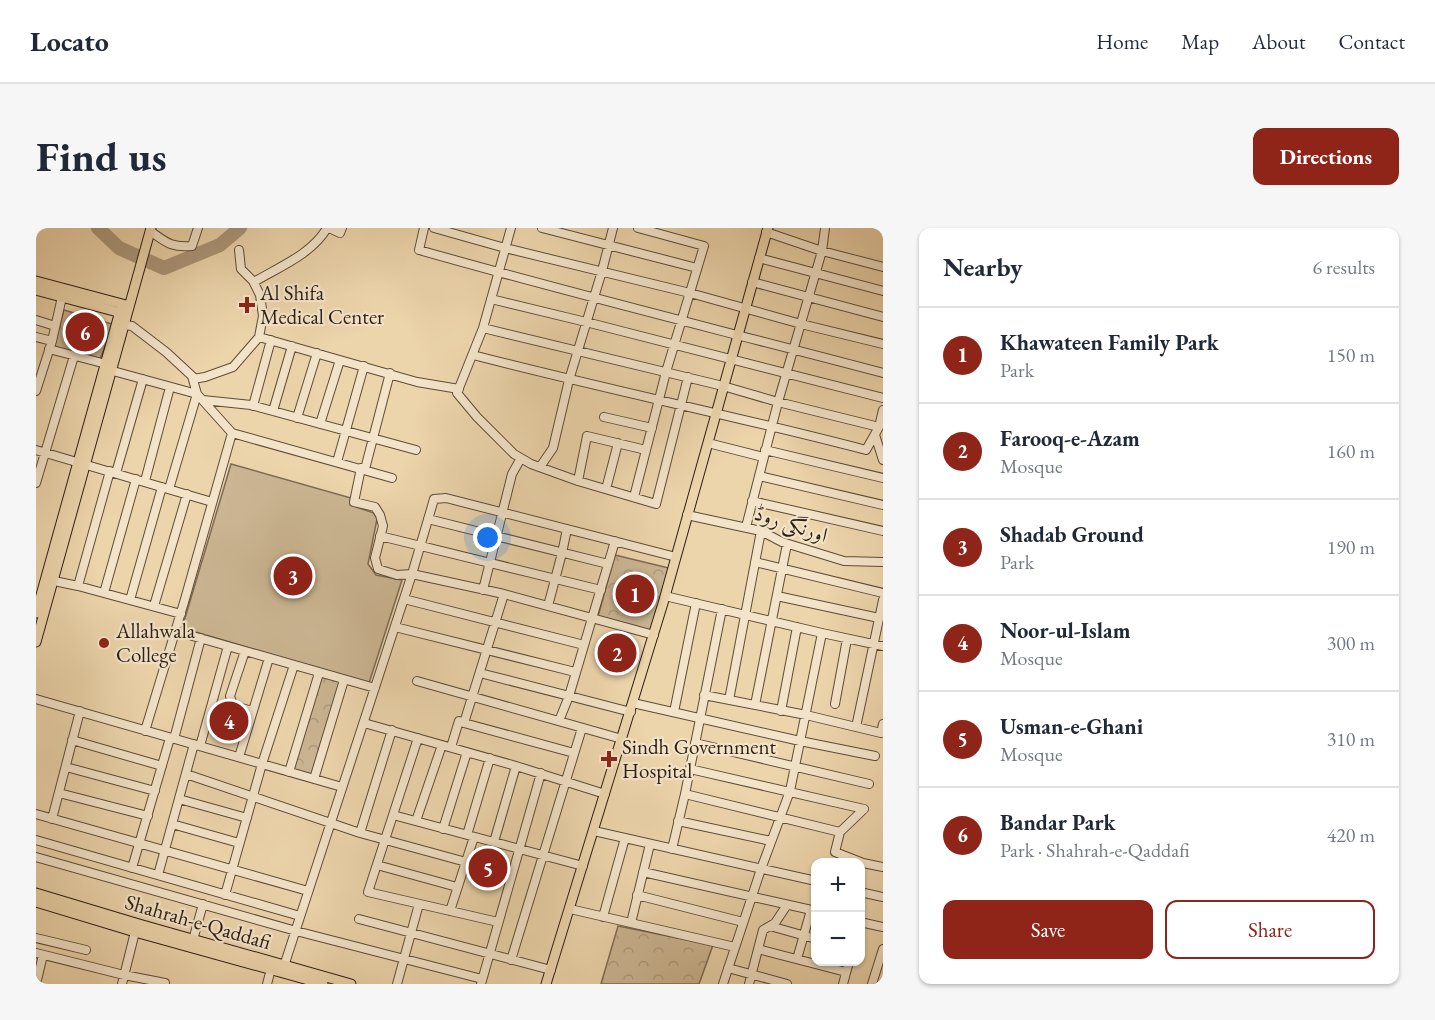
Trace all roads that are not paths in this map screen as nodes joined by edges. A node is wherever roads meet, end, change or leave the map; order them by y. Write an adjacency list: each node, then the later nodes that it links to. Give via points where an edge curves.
1 (198, 228): 10 (street, via 192,246 183,247 169,245)
2 (328, 228): 3 (street, via 340,233); 24 (street, via 311,247)
3 (342, 228)
4 (424, 228): 21 (street, via 419,250)
5 (434, 228): 14 (street)
6 (542, 228): 13 (street)
7 (613, 228): 13 (street)
8 (638, 228): 19 (street, via 704,246)
9 (825, 228): 16 (street)
10 (151, 229): 34 (main road)
11 (509, 229): 14 (street)
12 (767, 230): 16 (street); 17 (main road)
13 (609, 246): 19 (street); 20 (street)
14 (505, 248): 20 (street); 21 (street)
15 (239, 250): 24 (street, via 241,269)
16 (822, 251): 18 (street); 22 (street)
17 (759, 258): 22 (street); 25 (main road)
18 (883, 267)
19 (697, 268): 28 (street)
20 (602, 271): 28 (street); 30 (street)
21 (499, 272): 30 (street); 32 (street)
22 (815, 274): 27 (street); 31 (street)
23 (36, 281): 34 (main road)
24 (254, 282): 44 (street, via 263,316)
25 (752, 282): 31 (street); 33 (main road)
26 (36, 290): 29 (main road)
27 (883, 291)
28 (690, 293): 33 (street); 37 (street)
29 (62, 297): 34 (main road); 40 (street)
30 (594, 298): 37 (street); 38 (street)
31 (808, 298): 35 (street); 39 (street)
32 (491, 299): 38 (street); 41 (street)
33 (745, 308): 39 (street); 42 (main road)
34 (126, 310): 59 (main road); 66 (street, via 132,326 166,351)
35 (883, 317)
36 (36, 320): 40 (street)
37 (682, 320): 42 (street); 48 (street)
38 (586, 322): 48 (street); 51 (street)
39 (801, 324): 46 (street); 50 (street)
40 (55, 326): 47 (street)
41 (483, 328): 51 (street); 53 (street)
42 (738, 334): 50 (street); 55 (main road)
43 (36, 337): 47 (street)
44 (259, 337): 45 (street); 66 (street, via 233,367)
45 (271, 340): 49 (street); 76 (street)
46 (883, 344)
47 (51, 345): 54 (street); 57 (street)
48 (674, 345): 55 (street); 60 (street)
49 (292, 346): 52 (street); 78 (street)
50 (793, 349): 61 (street); 63 (street)
51 (577, 351): 60 (street); 67 (street)
52 (316, 353): 56 (street); 82 (street)
53 (473, 355): 67 (street); 70 (street)
54 (74, 356): 59 (street); 96 (street)
55 (731, 359): 63 (street); 68 (main road)
56 (340, 360): 58 (street); 83 (street)
57 (40, 364): 71 (street)
58 (364, 366): 62 (street); 87 (street)
59 (109, 368): 65 (street); 101 (main road)
60 (666, 372): 64 (street); 74 (street)
61 (883, 373)
62 (390, 374): 70 (street); 90 (street)
63 (786, 374): 73 (street); 75 (street)
64 (688, 377): 68 (street); 77 (street)
65 (143, 379): 69 (street); 104 (street)
66 (193, 379): 72 (street)
67 (569, 380): 74 (street); 102 (street, via 553,448)
68 (723, 386): 75 (street); 80 (main road)
69 (170, 387): 72 (street); 108 (street)
70 (459, 389): 98 (street, via 457,393 477,417)
71 (36, 390)
72 (200, 397): 76 (street); 88 (street); 111 (street)
73 (883, 398)
74 (659, 400): 77 (street); 86 (street)
75 (778, 402): 84 (street); 85 (street)
76 (253, 406): 78 (street)
77 (682, 406): 80 (street); 114 (street, via 656,504)
78 (273, 411): 82 (street)
79 (883, 412): 85 (street)
80 (716, 413): 84 (street); 92 (main road)
81 (604, 417): 86 (street)
82 (297, 418): 83 (street)
83 (320, 424): 87 (street)
84 (772, 425): 89 (street, via 866,450); 97 (street)
85 (879, 427): 89 (street)
86 (652, 428): 95 (street)
87 (345, 431): 90 (street); 100 (street)
88 (232, 433): 100 (street); 116 (street)
89 (875, 435): 99 (street)
90 (373, 439): 94 (street); 103 (street)
91 (618, 443): 95 (street); 109 (street, via 587,436); 112 (street)
92 (708, 443): 97 (street); 119 (main road)
93 (36, 450): 96 (street)
94 (416, 450)
95 (646, 450): 114 (street)
96 (45, 452): 101 (street); 110 (street)
97 (764, 454): 105 (street); 107 (street)
98 (521, 458): 102 (street); 118 (street, via 512,474)
99 (883, 460)
100 (337, 462): 103 (street)
101 (82, 464): 104 (street); 139 (main road); 155 (main road)
102 (540, 467): 109 (street)
103 (363, 469): 106 (street); 125 (street, via 354,502 375,507 382,526)
104 (113, 472): 108 (street); 140 (street)
105 (759, 476): 115 (street); 117 (street)
106 (392, 478)
107 (883, 478)
108 (140, 480): 111 (street); 143 (street)
109 (578, 480): 112 (street)
110 (36, 481)
111 (166, 488): 113 (street); 149 (street)
112 (606, 489): 114 (street)
113 (187, 494): 116 (street); 152 (street)
114 (633, 497)
115 (752, 501): 121 (street); 124 (street)
116 (212, 502): 156 (street)
117 (883, 505)
118 (502, 512): 120 (street, via 446,498 434,499); 122 (street); 126 (street)
119 (687, 515): 121 (street, اورنگی روڈ); 131 (main road)
120 (428, 519): 126 (street); 129 (street)
121 (746, 527): 123 (street, اورنگی روڈ)
122 (567, 529): 127 (street); 130 (street)
123 (761, 531): 128 (street, اورنگی روڈ); 133 (street)
124 (883, 531)
125 (380, 536): 129 (street); 137 (street, via 375,558 378,569 398,575)
126 (496, 536): 130 (street); 132 (street)
127 (615, 541): 131 (street); 135 (street)
128 (787, 544): 134 (street, اورنگی روڈ, via 844,561); 136 (street)
129 (420, 546): 132 (street); 137 (street)
130 (562, 553): 135 (street); 138 (street)
131 (676, 557): 146 (main road)
132 (490, 562): 138 (street); 141 (street)
133 (755, 562): 136 (street); 157 (street)
134 (883, 562)
135 (608, 564): 142 (street)
136 (782, 568): 145 (street); 147 (street)
137 (412, 574): 141 (street); 148 (street)
138 (556, 578): 142 (street); 153 (street)
139 (54, 581): 140 (street); 155 (main road)
140 (78, 586): 143 (street)
141 (483, 590): 144 (street)
142 (601, 590): 158 (street)
143 (104, 593): 149 (street)
144 (504, 594): 153 (street); 161 (street)
145 (883, 594)
146 (665, 596): 151 (street); 166 (main road)
147 (777, 596): 159 (street); 160 (street)
148 (404, 599): 161 (street); 162 (street)
149 (130, 600): 152 (street)
150 (883, 600): 159 (street)
151 (696, 603): 154 (street); 195 (street)
152 (154, 606): 156 (street)
153 (548, 606): 158 (street)
154 (722, 609): 157 (street); 184 (street)
155 (38, 614): 169 (main road)
156 (180, 614): 164 (street)
157 (745, 615): 160 (street); 188 (street)
158 (592, 618): 166 (street); 171 (street)
159 (879, 618): 170 (street)
160 (771, 621): 163 (street); 190 (street)
161 (496, 622): 171 (street); 174 (street)
162 (395, 627): 174 (street); 183 (street)
163 (797, 627): 165 (street); 194 (street)
164 (175, 631): 167 (street); 205 (street)
165 (822, 633): 168 (street); 196 (street)
166 (654, 635): 191 (main road)
167 (201, 638): 172 (street); 206 (street)
168 (847, 639): 170 (street); 189 (street)
169 (36, 642)
170 (873, 644): 173 (street); 202 (street)
171 (584, 645): 178 (street)
172 (228, 646): 175 (street); 212 (street)
173 (883, 646)
174 (487, 650): 178 (street); 180 (street)
175 (245, 651): 176 (street); 193 (street, via 230,696 233,706)
176 (269, 658): 177 (street); 193 (street)
177 (294, 665): 179 (street); 220 (street)
178 (575, 672): 185 (street)
179 (320, 673): 181 (street); 226 (street)
180 (480, 673): 185 (street); 186 (street)
181 (344, 680): 183 (street); 229 (street)
182 (417, 681): 186 (street)
183 (375, 688): 199 (street)
184 (704, 695): 188 (street); 197 (street)
185 (568, 696): 191 (street); 198 (street)
186 (472, 697): 198 (street); 200 (street)
187 (36, 699): 192 (street)
188 (729, 700): 190 (street)
189 (835, 704)
190 (755, 705): 194 (street)
191 (632, 708): 195 (street); 208 (main road)
192 (80, 711): 205 (street); 209 (street)
193 (253, 711): 218 (street)
194 (782, 711): 196 (street)
195 (674, 712): 197 (street)
196 (806, 715): 202 (street); 210 (street)
197 (700, 718): 210 (street); 211 (street)
198 (559, 721): 203 (street)
199 (364, 723): 204 (street); 232 (street)
200 (464, 723): 214 (street, via 459,721); 216 (street)
201 (883, 724): 202 (street, via 881,733)
202 (856, 727)
203 (582, 728): 208 (street); 216 (street)
204 (392, 730): 207 (street); 253 (street)
205 (145, 731): 206 (street)
206 (172, 738): 212 (street); 221 (street)
207 (418, 738): 213 (street); 241 (street)
208 (622, 739): 236 (main road)
209 (72, 740): 221 (street); 223 (street)
210 (800, 741): 217 (street); 224 (street)
211 (695, 743): 224 (street); 225 (street)
212 (197, 745): 218 (street); 228 (street)
213 (442, 745): 214 (street); 246 (street)
214 (451, 747): 215 (street)
215 (467, 752): 219 (street); 250 (street)
216 (574, 753): 230 (street)
217 (875, 756)
218 (239, 758): 220 (street)
219 (490, 758): 222 (street); 254 (street)
220 (262, 764): 226 (street); 238 (street)
221 (162, 766): 233 (street)
222 (516, 766): 227 (street); 259 (street)
223 (66, 767): 233 (street); 235 (street)
224 (795, 767): 231 (street); 234 (street)
225 (690, 769): 234 (street); 237 (street)
226 (289, 772): 229 (street)
227 (541, 773): 230 (street); 263 (street)
228 (186, 774): 238 (street); 239 (street)
229 (314, 779): 232 (street)
230 (565, 781): 236 (street); 266 (street)
231 (869, 784)
232 (342, 787): 248 (street)
233 (155, 791): 242 (street)
234 (790, 791): 243 (street); 252 (street, via 864,809)
235 (59, 793): 242 (street); 245 (street)
236 (605, 794): 251 (main road)
237 (685, 794): 243 (street); 247 (street)
238 (253, 796): 244 (street); 248 (street)
239 (179, 799): 244 (street); 249 (street)
240 (36, 814): 245 (street)
241 (393, 815): 246 (street); 257 (street)
242 (148, 816): 260 (street)
243 (780, 817): 252 (street); 258 (street)
244 (247, 818): 261 (street)
245 (52, 819): 260 (street)
246 (416, 821): 250 (street)
247 (678, 821): 258 (street); 264 (street)
248 (330, 823): 253 (street); 279 (street)
249 (172, 824): 261 (street); 265 (street)
250 (443, 829): 254 (street)
251 (594, 831): 255 (street); 270 (main road)
252 (840, 832): 271 (street, via 835,852)
253 (360, 833): 257 (street)
254 (470, 836): 259 (street); 268 (street)
255 (626, 838): 262 (street); 295 (street)
256 (36, 840): 272 (street)
257 (385, 840): 268 (street); 269 (street)
258 (771, 841): 273 (street)
259 (494, 842): 263 (street)
260 (140, 843): 265 (street); 272 (street)
261 (239, 843): 274 (street)
262 (650, 844): 264 (street); 275 (street)
263 (518, 849): 266 (street); 297 (street)
264 (672, 849): 273 (street)
265 (165, 850): 274 (street); 276 (street)
266 (543, 856): 270 (street); 318 (street)
267 (36, 857): 287 (street)
268 (466, 861): 278 (street)
269 (377, 865): 278 (street); 288 (street, via 368,892)
270 (583, 866): 290 (main road)
271 (883, 867)
272 (132, 868): 276 (street)
273 (761, 868): 277 (street); 284 (street)
274 (232, 869): 279 (street); 282 (street)
275 (643, 872): 283 (street); 284 (street)
276 (158, 875): 282 (street)
277 (811, 880)
278 (457, 887): 291 (street)
279 (308, 891): 294 (street)
280 (36, 892): 309 (main road, Shahrah-e-Qaddafi)
281 (865, 893): 285 (street)
282 (225, 895): 294 (street)
283 (638, 895): 298 (street); 299 (street)
284 (752, 896): 289 (street); 298 (street)
285 (883, 897)
286 (36, 902): 304 (main road, Shahrah-e-Qaddafi)
287 (203, 904): 303 (street); 309 (street)
288 (419, 904): 291 (street); 305 (street)
289 (787, 905): 292 (street); 301 (street)
290 (570, 909): 295 (street); 323 (main road)
291 (450, 910): 297 (street)
292 (811, 911)
293 (813, 912): 306 (street)
294 (300, 916): 303 (street)
295 (603, 917): 299 (street)
296 (359, 919): 305 (street)
297 (498, 922): 315 (street)
298 (743, 922): 310 (street)
299 (631, 923): 310 (street)
300 (865, 924): 302 (street)
301 (770, 926): 306 (street); 312 (street, via 763,930)
302 (883, 927)
303 (296, 931): 316 (street); 319 (street)
304 (135, 932): 322 (main road, Shahrah-e-Qaddafi); 325 (street)
305 (411, 933): 315 (street); 316 (street)
306 (804, 936): 308 (street); 317 (street)
307 (36, 938): 313 (street)
308 (811, 938)
309 (193, 940): 319 (main road, Shahrah-e-Qaddafi)
310 (735, 947): 321 (street)
311 (883, 948): 340 (street)
312 (758, 949): 317 (street); 326 (street)
313 (86, 950)
314 (40, 954): 325 (street); 328 (street)
315 (489, 954): 318 (street); 327 (street)
316 (404, 958): 327 (street); 334 (street)
317 (797, 959): 324 (street)
318 (511, 960): 323 (street)
319 (284, 966): 333 (main road, Shahrah-e-Qaddafi)
320 (848, 966): 324 (street)
321 (728, 968): 326 (street); 336 (street)
322 (271, 969): 331 (street); 332 (main road, Shahrah-e-Qaddafi)
323 (551, 970): 335 (main road)
324 (846, 972): 339 (street)
325 (124, 975): 329 (street); 330 (street)
326 (751, 975): 337 (street); 338 (street)
327 (482, 981)
328 (40, 983)
329 (122, 984)
330 (165, 984)
331 (267, 984)
332 (323, 984)
333 (351, 984)
334 (397, 984)
335 (546, 984)
336 (723, 984)
337 (749, 984)
338 (787, 984)
339 (843, 984)
340 (872, 984)

